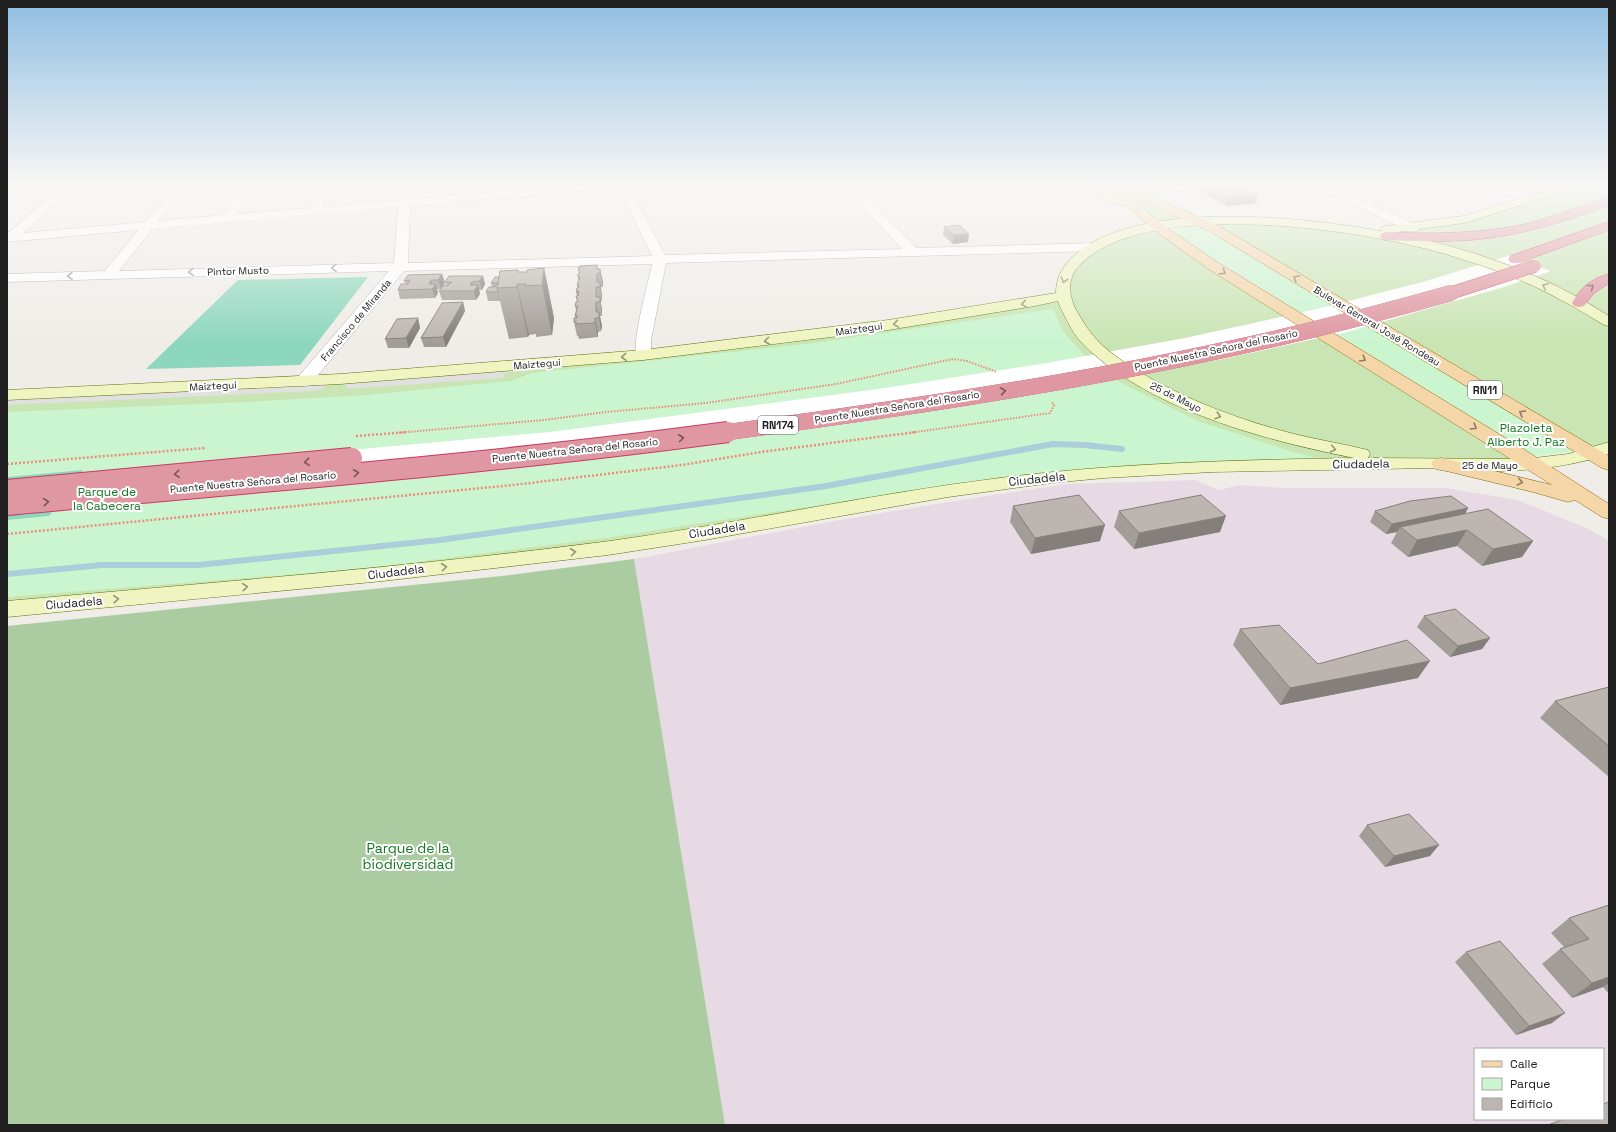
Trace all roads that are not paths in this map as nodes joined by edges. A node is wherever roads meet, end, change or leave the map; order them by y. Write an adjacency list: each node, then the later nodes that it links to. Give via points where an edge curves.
1 (139, 238): 17 (street)
2 (402, 238): 16 (street)
3 (650, 238): 14 (street)
4 (899, 238): 13 (street)
5 (1113, 238): 11 (main road)
6 (1173, 238): 28 (main road, one-way to 28, via 1229,276)
7 (1229, 238): 26 (main road, Bulevar General José Rondeau / RN11, one-way to 7)
8 (1393, 238): 21 (main road, one-way to 8, via 1507,270 1467,256)
9 (1576, 238): 30 (highway, Puente Nuestra Señora del Rosario / RN174, one-way to 30, bridge, via 1463,277 1330,314 1140,354 998,379 761,414 582,436)
10 (1609, 239): 12 (highway)
11 (1094, 247): 13 (street, Pintor Musto); 20 (main road, one-way to 20, via 1079,257 1067,271)
12 (1587, 247)
13 (912, 252): 14 (street, Pintor Musto)
14 (660, 259): 16 (street, Pintor Musto); 23 (street, via 643,341)
15 (1543, 263): 31 (highway, Puente Nuestra Señora del Rosario / RN174, one-way to 15, bridge, via 589,449 930,403 1124,369 1276,338 1404,307)
16 (401, 266): 17 (street, Pintor Musto, one-way to 17); 24 (street, Francisco de Miranda)
17 (109, 275): 18 (street, Pintor Musto, one-way to 18)
18 (7, 278)
19 (1609, 278): 21 (highway, one-way to 19, via 1584,293 1595,284)
20 (1062, 296): 23 (main road, Maiztegui, one-way to 23, via 888,325); 27 (main road, 25 de Mayo, one-way to 27, via 1080,333 1100,353 1127,372 1167,394 1212,414 1295,441 1377,457)
21 (1580, 304): 22 (main road)
22 (1608, 321)
23 (643, 355): 24 (main road, Maiztegui, one-way to 24)
24 (304, 381): 25 (main road, Maiztegui)
25 (7, 395)
26 (1601, 451): 28 (main road, 25 de Mayo); 29 (main road, RN11)
27 (1435, 464): 28 (main road, 25 de Mayo); 32 (main road, one-way to 32, via 1539,487); 33 (main road, Ciudadela, one-way to 27, via 364,576 602,549 998,483 1212,466)
28 (1533, 464): 32 (main road)
29 (1609, 464)
30 (7, 490)
31 (7, 505)
32 (1602, 508)
33 (7, 609)

